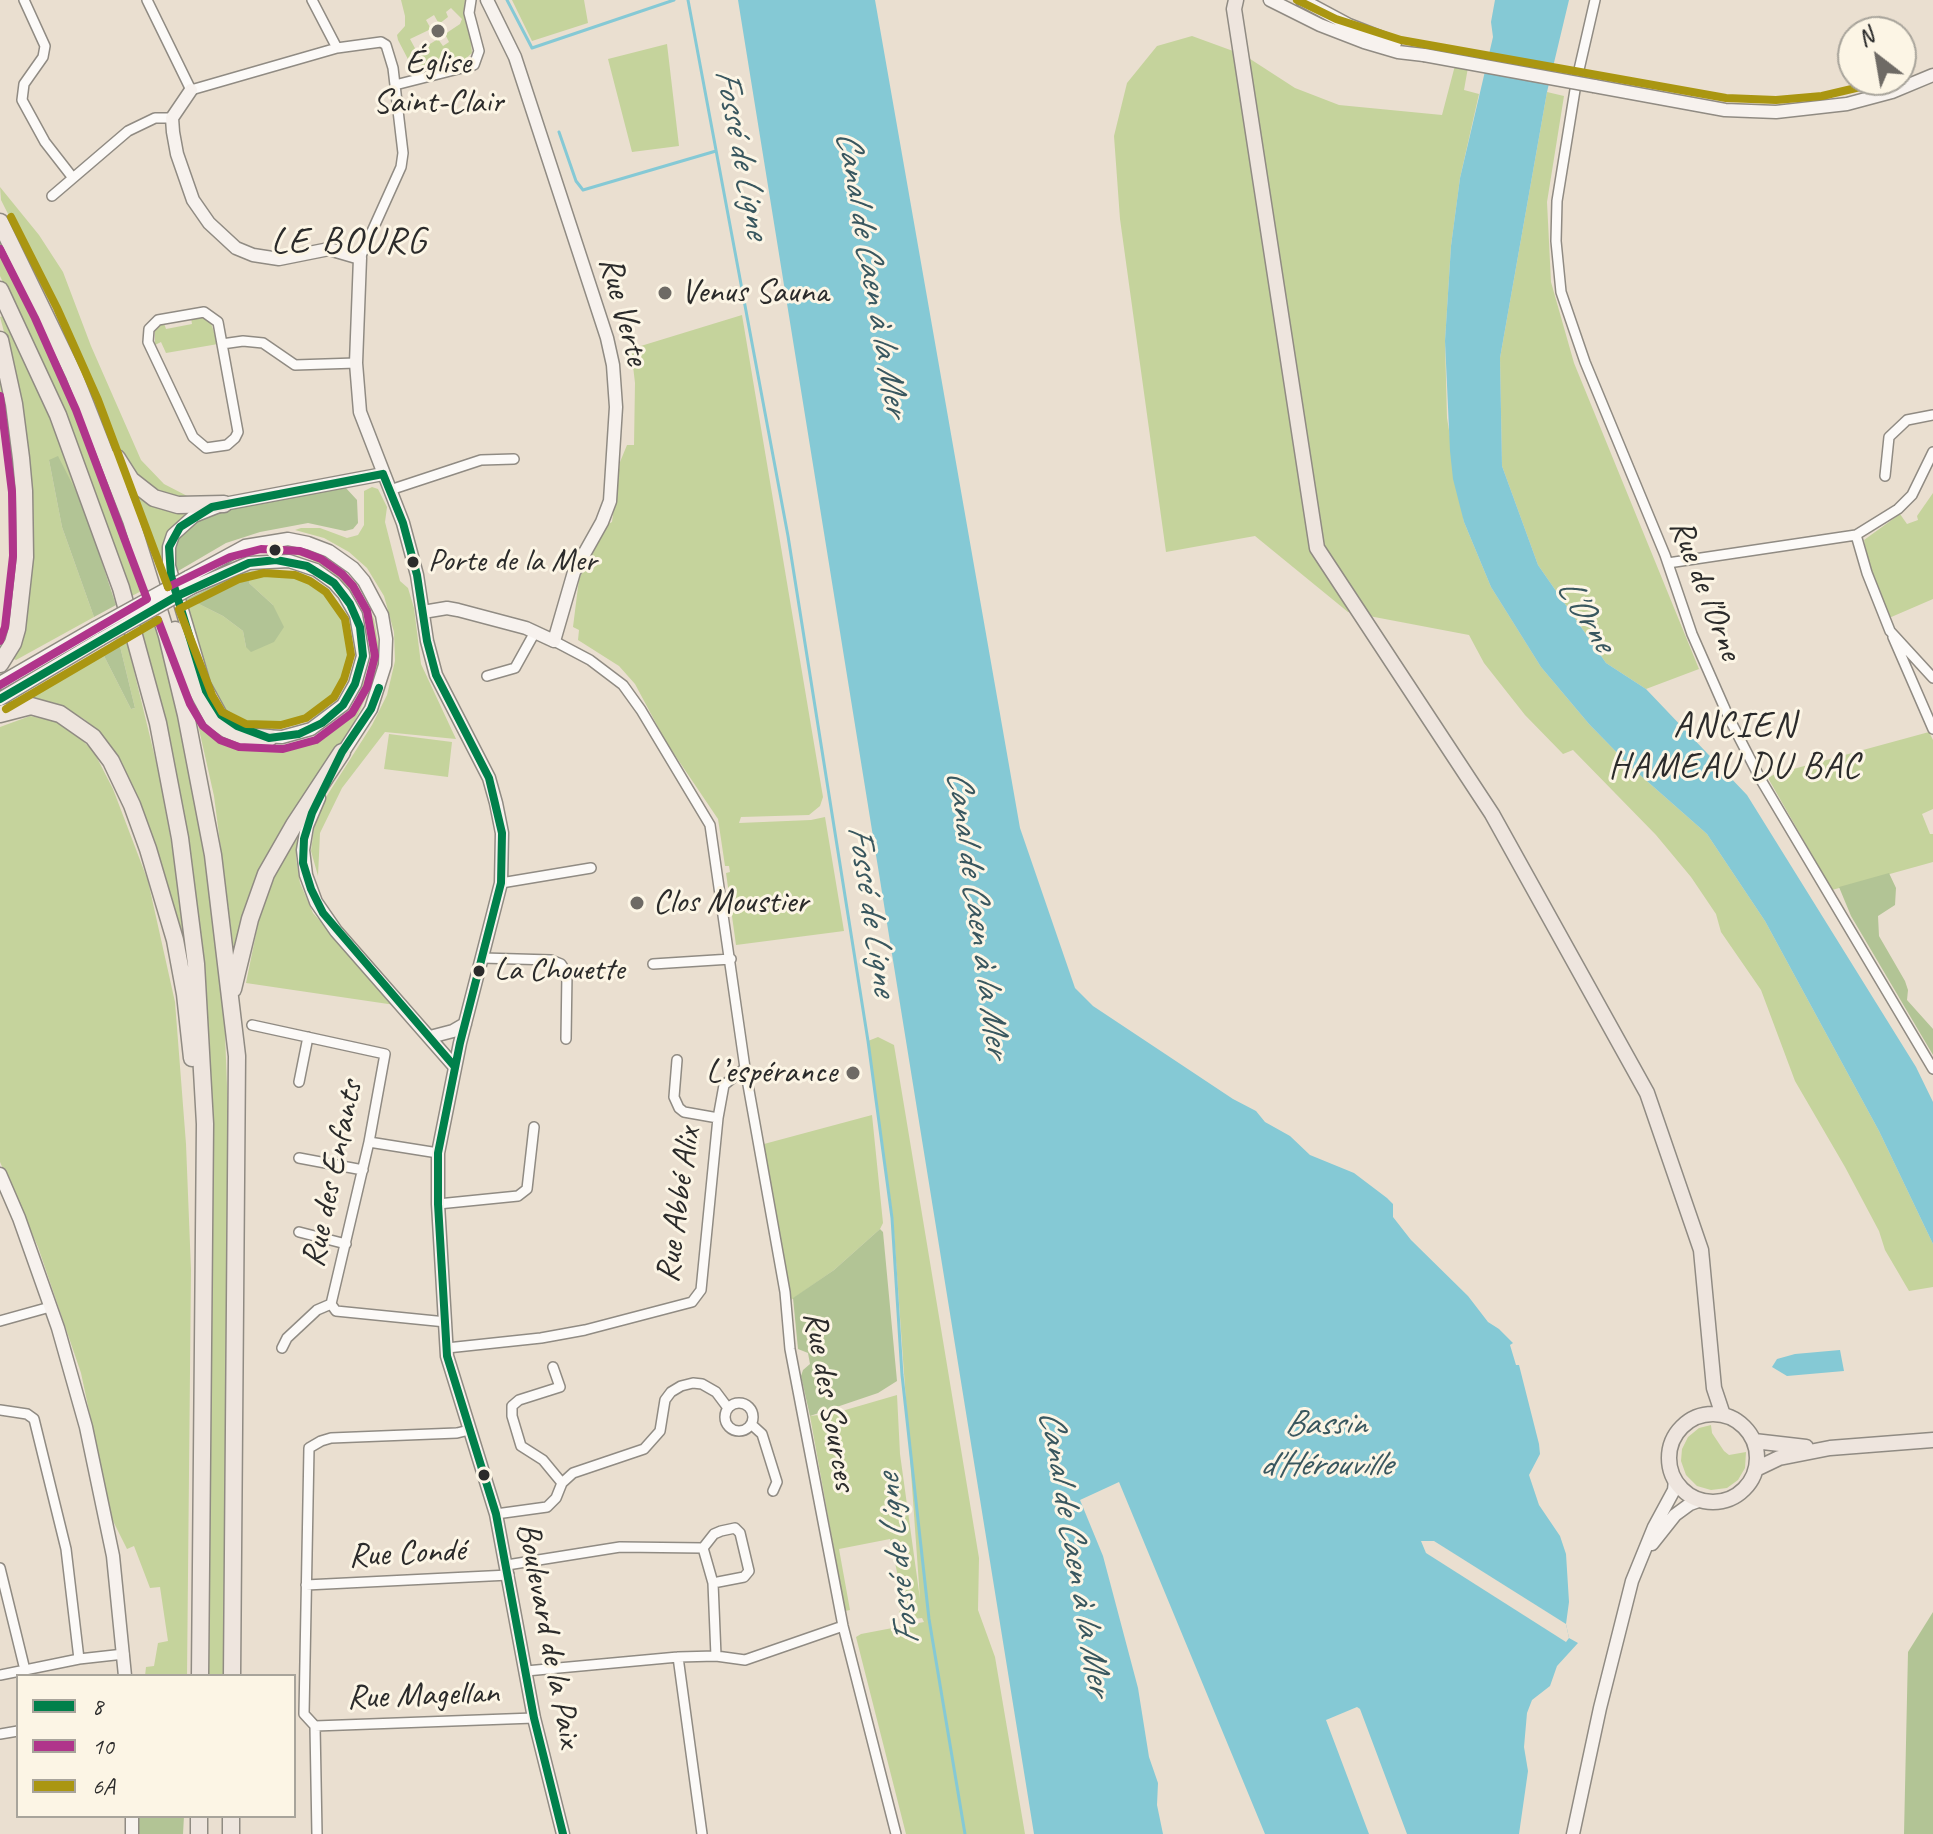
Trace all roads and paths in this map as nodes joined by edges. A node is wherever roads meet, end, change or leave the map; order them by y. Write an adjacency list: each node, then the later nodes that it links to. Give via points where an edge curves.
1 (24, 0): 18 (street, via 45,46 24,84 22,100)
2 (147, 0): 15 (street)
3 (312, 0): 10 (street)
4 (471, 0): 14 (street, via 468,8 479,51 474,65)
5 (487, 0): 42 (street, Rue Verte, via 515,57 613,365 610,501 574,572)
6 (1270, 0): 11 (street, via 1364,42)
7 (1302, 0): 11 (street)
8 (1595, 0): 12 (street)
9 (1232, 3): 86 (main road, via 1317,548 1492,814 1647,1093 1701,1250)
10 (337, 48): 14 (street, via 381,42 390,54); 15 (street)
11 (1424, 55): 13 (street, bridge, via 1725,110 1776,112 1847,104)
12 (1578, 74)
13 (1933, 75)
14 (395, 85): 21 (street, via 401,167)
15 (191, 90): 17 (street)
16 (1575, 90): 35 (street, Rue de l'Orne, via 1557,201 1559,281 1585,362)
17 (172, 118): 18 (street, via 155,118 128,131); 21 (street, via 193,200 236,248 279,259 329,249)
18 (73, 178): 19 (street)
19 (52, 196)
20 (0, 222): 27 (highway)
21 (360, 258): 25 (street, Boulevard de la Paix)
22 (0, 290): 68 (highway, via 81,472 143,662 182,851 196,964)
23 (0, 340): 43 (highway, via 18,426 25,530 20,616)
24 (222, 344): 24 (street, via 218,322 204,312 158,320 149,329 193,437 206,448 227,445 238,432); 25 (street, via 263,343 295,365)
25 (356, 363): 30 (street, Boulevard de la Paix, via 360,412)
26 (1933, 415): 31 (street, via 1907,420 1889,437)
27 (101, 440): 33 (highway, via 114,450 131,480 154,498 178,505); 37 (highway)
28 (1933, 452): 34 (street, via 1912,495)
29 (514, 459): 32 (street, via 481,460)
30 (383, 474): 32 (street, Boulevard de la Paix); 33 (street)
31 (1885, 476)
32 (390, 490): 38 (street, Boulevard de la Paix)
33 (224, 504): 50 (street, via 203,511 176,531 169,566 209,697 230,722)
34 (1856, 535): 35 (street); 39 (street)
35 (1668, 563): 66 (street, Rue de l'Orne, via 1692,634 1753,763)
36 (190, 582): 41 (street, bridge); 50 (street, via 249,563 289,561 334,583 356,615 363,656 343,705 311,729); 51 (street, via 245,546 288,539 329,551 359,574 382,615 385,665 371,709)
37 (152, 583): 50 (highway, via 213,720 243,736); 57 (highway, via 202,792)
38 (423, 612): 40 (street, via 447,608); 53 (street, Boulevard de la Paix, via 436,675 489,778 502,833)
39 (1890, 631): 45 (street); 49 (street)
40 (535, 632): 42 (street); 44 (street, via 515,668)
41 (98, 634): 46 (street); 47 (street)
42 (554, 641): 55 (street, Rue des Sources, via 623,685 707,818)
43 (0, 664)
44 (487, 676)
45 (1933, 678)
46 (0, 683)
47 (0, 699)
48 (0, 714): 68 (highway, via 25,706 53,711 86,731 111,761 157,876 181,967 194,1072)
49 (1933, 729)
50 (269, 738)
51 (342, 752): 57 (highway, via 266,874); 61 (street, via 307,826 306,875 331,925)
52 (591, 868): 53 (street)
53 (501, 883): 54 (street, Boulevard de la Paix)
54 (483, 958): 58 (street, Boulevard de la Paix); 62 (street, via 561,964 567,973)
55 (731, 959): 56 (street); 65 (street, Rue des Sources)
56 (653, 964)
57 (231, 998): 117 (highway, via 237,1056)
58 (465, 1024): 61 (street); 64 (street, Boulevard de la Paix)
59 (252, 1025): 60 (street)
60 (308, 1037): 67 (street); 71 (street, Rue des Enfants, via 385,1054)
61 (430, 1037): 64 (street)
62 (566, 1039)
63 (677, 1060): 69 (street, via 674,1097 679,1108)
64 (455, 1067): 72 (street, Boulevard de la Paix)
65 (745, 1068): 69 (street, Rue Abbé Alix, via 724,1085); 108 (street, Rue des Sources, via 785,1292 790,1349)
66 (1933, 1069)
67 (299, 1082)
68 (203, 1090): 116 (highway)
69 (718, 1118): 84 (street, Rue Abbé Alix, via 701,1290 692,1302 571,1333)
70 (534, 1127): 76 (street, via 527,1189 518,1196)
71 (369, 1142): 72 (street); 74 (street, Rue des Enfants)
72 (438, 1153): 76 (street, Boulevard de la Paix)
73 (299, 1158): 74 (street)
74 (363, 1170): 78 (street, Rue des Enfants)
75 (0, 1174): 80 (street)
76 (438, 1204): 82 (street, Boulevard de la Paix)
77 (299, 1232): 78 (street)
78 (346, 1244): 79 (street, Rue des Enfants)
79 (331, 1304): 82 (street, via 336,1311); 83 (street, via 317,1310)
80 (50, 1307): 81 (street); 109 (street, via 72,1372 102,1497)
81 (0, 1321)
82 (446, 1322): 84 (street, Boulevard de la Paix)
83 (282, 1348)
84 (447, 1352): 92 (street, Boulevard de la Paix)
85 (553, 1367): 98 (street, via 560,1387 519,1400 512,1406 512,1416 521,1446 543,1460)
86 (1714, 1388): 89 (main road); 90 (main road)
87 (728, 1408): 91 (street, via 736,1403 749,1407); 91 (street, via 725,1421 730,1429 739,1431); 98 (street, via 702,1384 681,1386 665,1400 660,1431 644,1449 573,1473)
88 (0, 1410): 112 (street, via 34,1419 66,1549)
89 (1723, 1415): 90 (main road); 94 (main road, via 1742,1424)
90 (1701, 1416): 97 (main road, via 1682,1427 1671,1445)
91 (751, 1424): 99 (street, via 762,1434 777,1482)
92 (469, 1430): 101 (street, Boulevard de la Paix); 107 (street, via 321,1441 309,1448)
93 (1933, 1440): 95 (main road)
94 (1754, 1441): 95 (main road); 96 (main road)
95 (1830, 1448): 96 (main road, via 1779,1458)
96 (1756, 1469): 100 (main road, via 1747,1486 1731,1498)
97 (1675, 1480): 100 (main road); 103 (street)
98 (562, 1483): 101 (street, via 547,1507)
99 (773, 1491)
100 (1701, 1500): 103 (street, via 1675,1515)
101 (496, 1514): 105 (street, Boulevard de la Paix)
102 (703, 1548): 105 (street, Rue Condé, via 620,1547); 106 (street); 106 (street, via 721,1531 735,1528 740,1533 749,1571 744,1577)
103 (1642, 1555): 125 (street, via 1621,1622)
104 (0, 1568): 113 (street)
105 (508, 1570): 107 (street, Rue Condé); 114 (street, Boulevard de la Paix)
106 (713, 1583): 110 (street)
107 (306, 1585): 120 (street, via 304,1714)
108 (843, 1626): 110 (street, via 745,1660); 124 (street, Rue des Sources)
109 (124, 1654): 112 (street); 115 (street)
110 (716, 1656): 111 (street)
111 (678, 1657): 114 (street); 123 (street)
112 (79, 1659): 113 (street)
113 (25, 1670): 118 (street)
114 (526, 1671): 119 (street, Boulevard de la Paix)
115 (125, 1674)
116 (200, 1674)
117 (232, 1674)
118 (0, 1675)
119 (534, 1718): 120 (street, Rue Magellan); 122 (street, Boulevard de la Paix)
120 (315, 1726): 121 (street)
121 (317, 1834)
122 (563, 1834)
123 (702, 1834)
124 (896, 1834)
125 (1573, 1834)

